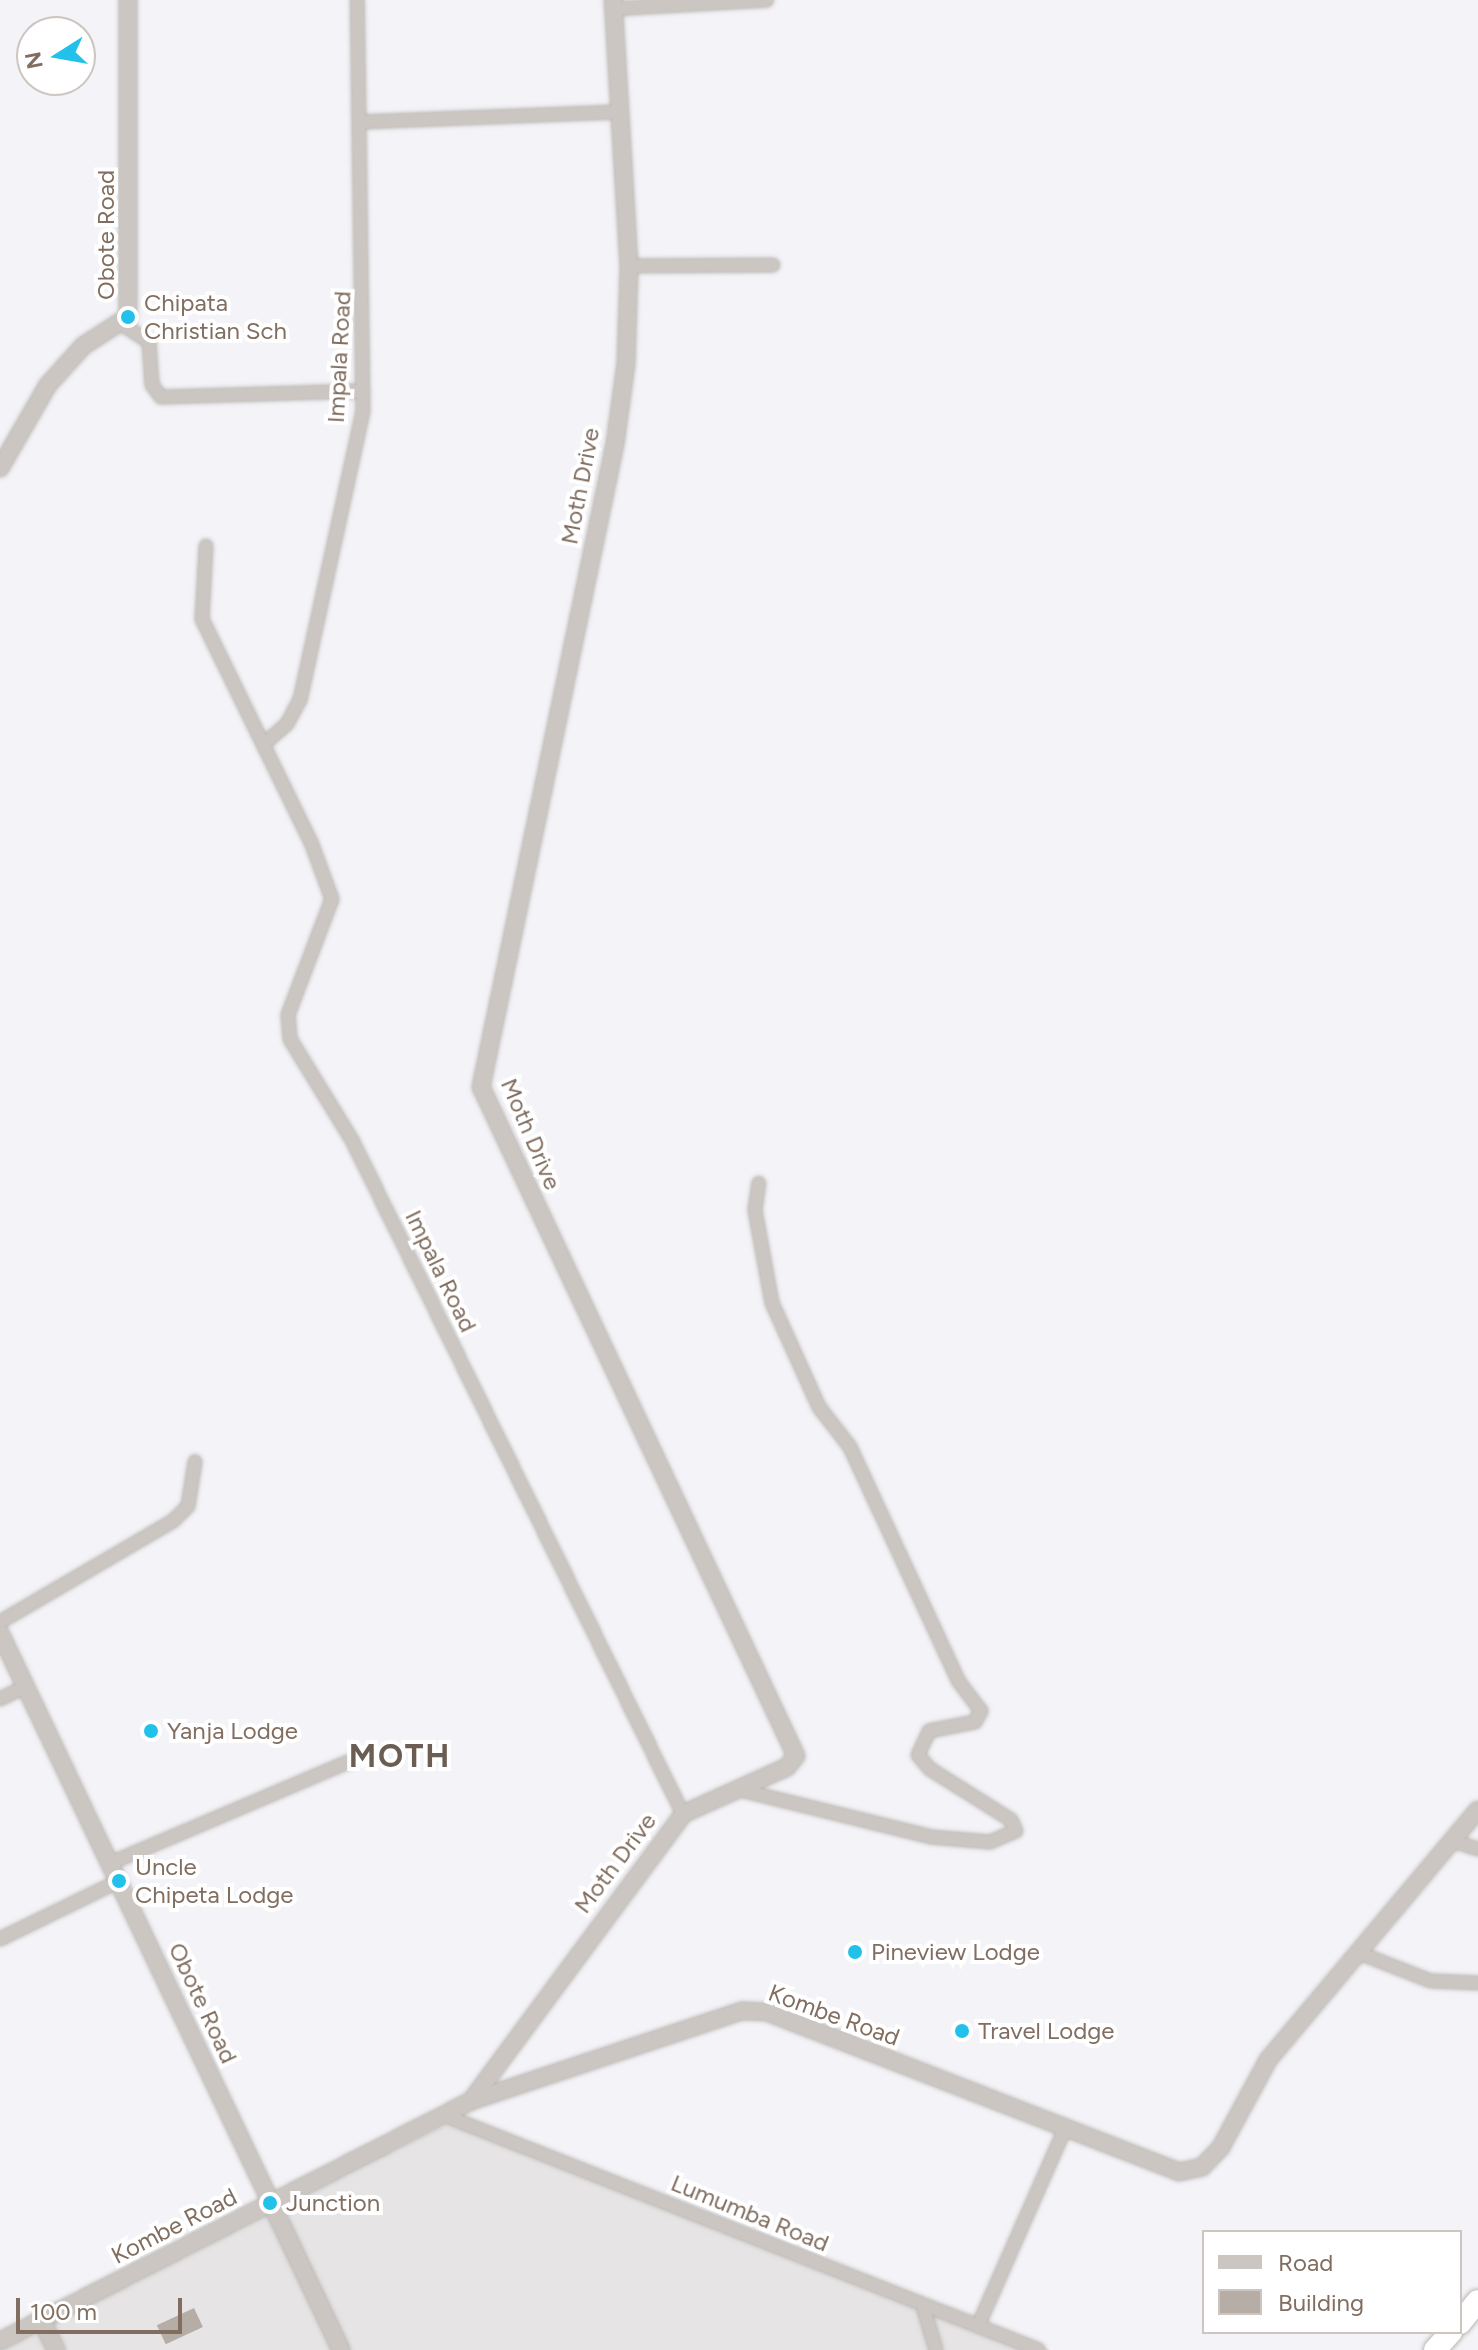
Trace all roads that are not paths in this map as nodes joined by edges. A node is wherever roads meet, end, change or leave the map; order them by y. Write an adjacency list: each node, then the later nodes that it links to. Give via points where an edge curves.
1 (128, 0): 9 (street, Obote Road, via 132,302)
2 (357, 0): 6 (street, Impala Road)
3 (767, 0): 4 (street)
4 (613, 5): 5 (street, Moth Drive)
5 (618, 112): 6 (street); 8 (street, Moth Drive)
6 (360, 122): 10 (street, Impala Road)
7 (773, 265): 8 (street)
8 (629, 266): 21 (street, Moth Drive, via 615,444 481,1087 661,1480 793,1739 794,1762)
9 (120, 323): 10 (street, via 149,342 152,385 161,397); 11 (street, Obote Road, via 83,346 48,385)
10 (363, 391): 13 (street, Impala Road, via 300,700 287,724)
11 (0, 468)
12 (206, 546): 13 (street, Impala Road, via 202,619)
13 (264, 744): 23 (street, Impala Road, via 332,899 288,1015 290,1039 353,1142)
14 (759, 1183): 21 (street, via 755,1210 772,1303 819,1407 850,1447 959,1682 981,1711 975,1722 929,1731 918,1755 930,1769 1011,1820 1016,1831 990,1842 931,1837)
15 (195, 1462): 16 (street, via 188,1506 173,1521)
16 (0, 1622)
17 (0, 1633): 18 (street, Obote Road)
18 (25, 1687): 19 (street); 26 (street, Obote Road)
19 (0, 1699)
20 (348, 1762): 26 (street)
21 (733, 1788): 23 (street, Moth Drive)
22 (1478, 1810): 24 (street, Kombe Road)
23 (683, 1814): 31 (street, Moth Drive)
24 (1453, 1841): 25 (street); 29 (street, Kombe Road)
25 (1478, 1849)
26 (111, 1863): 27 (street, Obote Road)
27 (119, 1881): 28 (street); 34 (street, Obote Road)
28 (0, 1939)
29 (1359, 1953): 30 (street, via 1431,1981); 33 (street, Kombe Road, via 1268,2060 1221,2147 1202,2167 1179,2172)
30 (1478, 1983)
31 (471, 2101): 32 (street, Kombe Road); 33 (street, Kombe Road, via 756,2010)
32 (446, 2116): 34 (street, Kombe Road); 36 (street, Lumumba Road)
33 (1064, 2131): 39 (street)
34 (270, 2203): 37 (street, Kombe Road); 43 (street, Obote Road)
35 (1478, 2301): 38 (highway)
36 (923, 2306): 39 (street, Lumumba Road); 44 (street)
37 (42, 2321): 41 (street, Kombe Road); 42 (street)
38 (1462, 2321)
39 (978, 2326): 45 (street, Lumumba Road)
40 (1449, 2334): 46 (highway)
41 (0, 2341)
42 (56, 2350)
43 (341, 2350)
44 (936, 2350)
45 (1039, 2350)
46 (1435, 2350)

